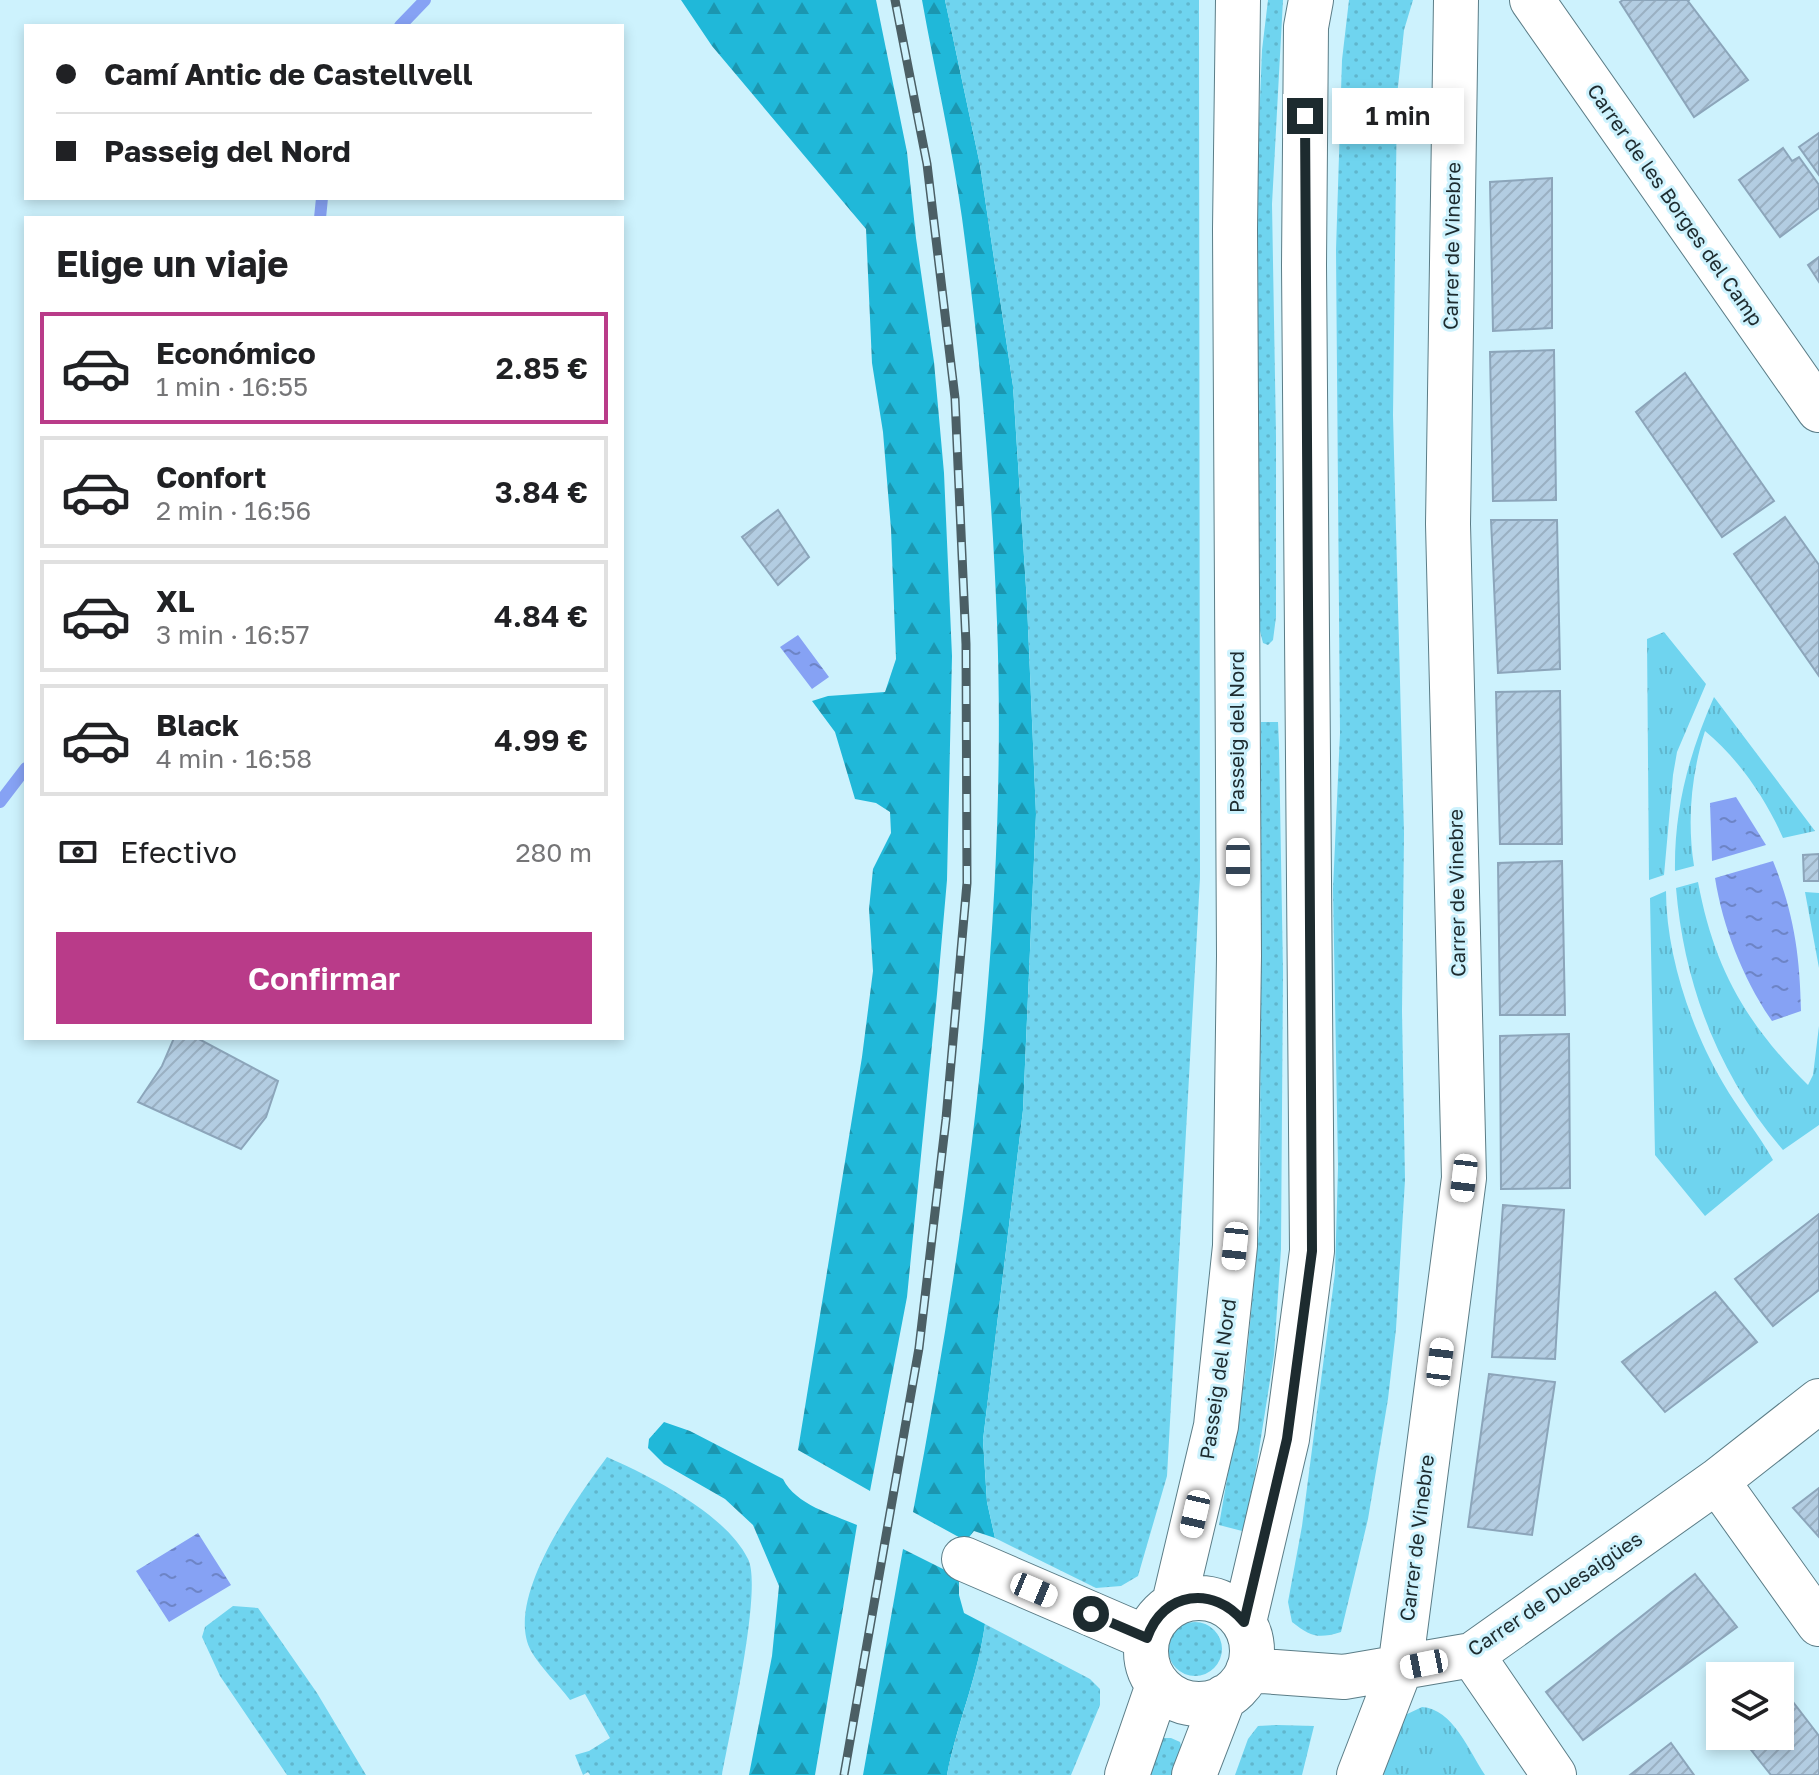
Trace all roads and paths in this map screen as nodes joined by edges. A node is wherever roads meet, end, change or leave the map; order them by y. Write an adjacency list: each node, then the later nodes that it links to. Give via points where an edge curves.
1 (1238, 0): 9 (street, Passeig del Nord, via 1235,1246 1216,1426)
2 (1311, 0): 10 (street, via 1306,27 1304,265 1312,1251 1287,1439)
3 (1456, 0): 14 (street, Carrer de Vinebre, via 1448,524 1464,1178)
4 (1543, 4): 5 (street, Carrer de les Borges del Camp)
5 (1819, 410)
6 (1819, 1401): 7 (street, Carrer de Duesaigües)
7 (1717, 1481): 11 (street); 13 (street, Carrer de Duesaigües)
8 (964, 1559): 12 (street)
9 (1174, 1603): 10 (street, via 1213,1599); 12 (street, via 1157,1618)
10 (1244, 1622): 15 (street, via 1252,1654)
11 (1819, 1624)
12 (1147, 1638): 16 (street, via 1149,1671)
13 (1472, 1655): 14 (street, Carrer de Duesaigües); 20 (street)
14 (1400, 1669): 15 (street, Carrer de Duesaigües); 19 (street, Carrer de Vinebre)
15 (1236, 1684): 16 (street, via 1211,1703 1196,1704 1169,1695); 18 (street)
16 (1158, 1685): 17 (street)
17 (1127, 1775)
18 (1194, 1775)
19 (1359, 1775)
20 (1554, 1775)

